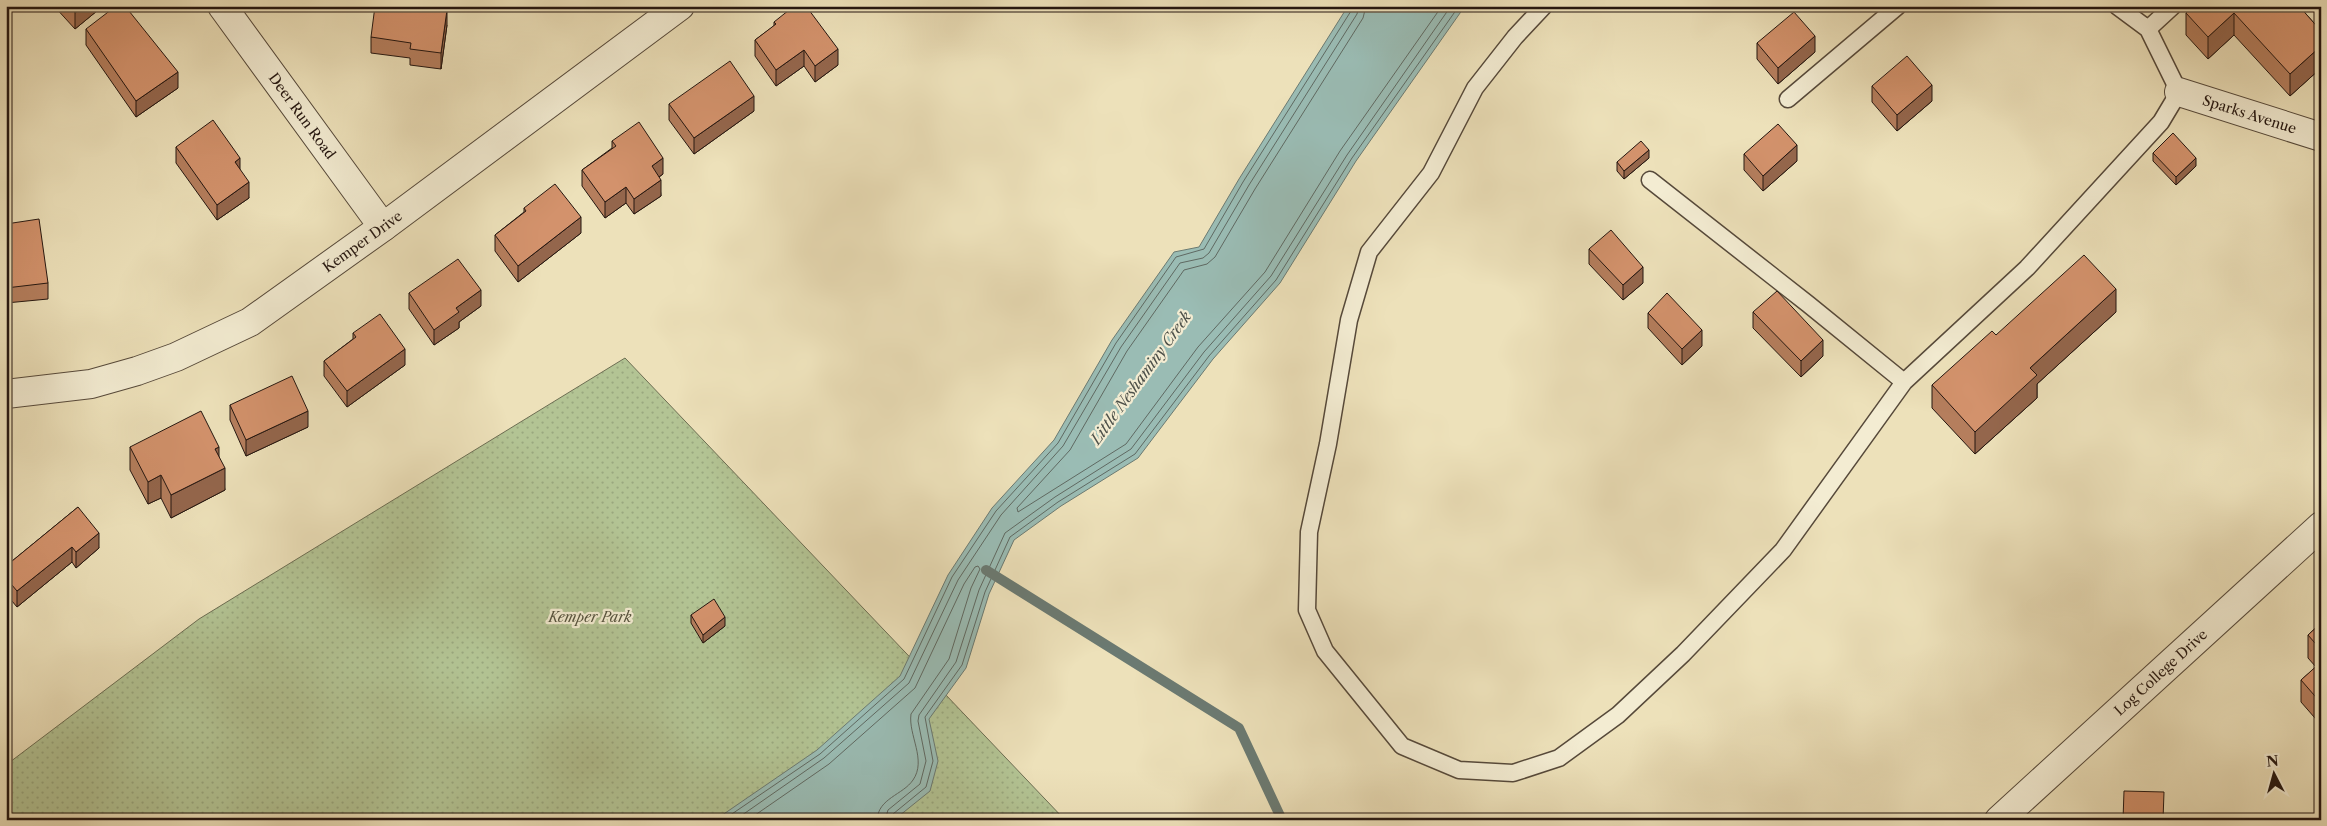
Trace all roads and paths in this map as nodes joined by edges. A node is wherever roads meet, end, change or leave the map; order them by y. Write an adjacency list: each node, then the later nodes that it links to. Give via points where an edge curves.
1 (222, 6): 12 (street, Deer Run Road)
2 (680, 6): 12 (street, Kemper Drive)
3 (1544, 6): 13 (lane, via 1475,88 1431,173 1369,252 1349,320 1309,532 1307,610 1325,652 1402,746 1459,770 1513,773 1558,758 1618,715 1683,654 1783,550)
4 (1898, 6): 9 (lane)
5 (2117, 6): 7 (lane)
6 (2173, 6): 7 (lane)
7 (2148, 29): 8 (lane)
8 (2179, 92): 10 (street, Sparks Avenue); 13 (lane, via 2161,122 2027,268)
9 (1788, 99)
10 (2321, 137)
11 (1650, 180): 13 (lane)
12 (383, 227): 14 (street, Kemper Drive, via 250,322 213,341 137,371 91,384)
13 (1904, 382)
14 (6, 394)
15 (2321, 526): 16 (street, Log College Drive)
16 (1999, 820)

